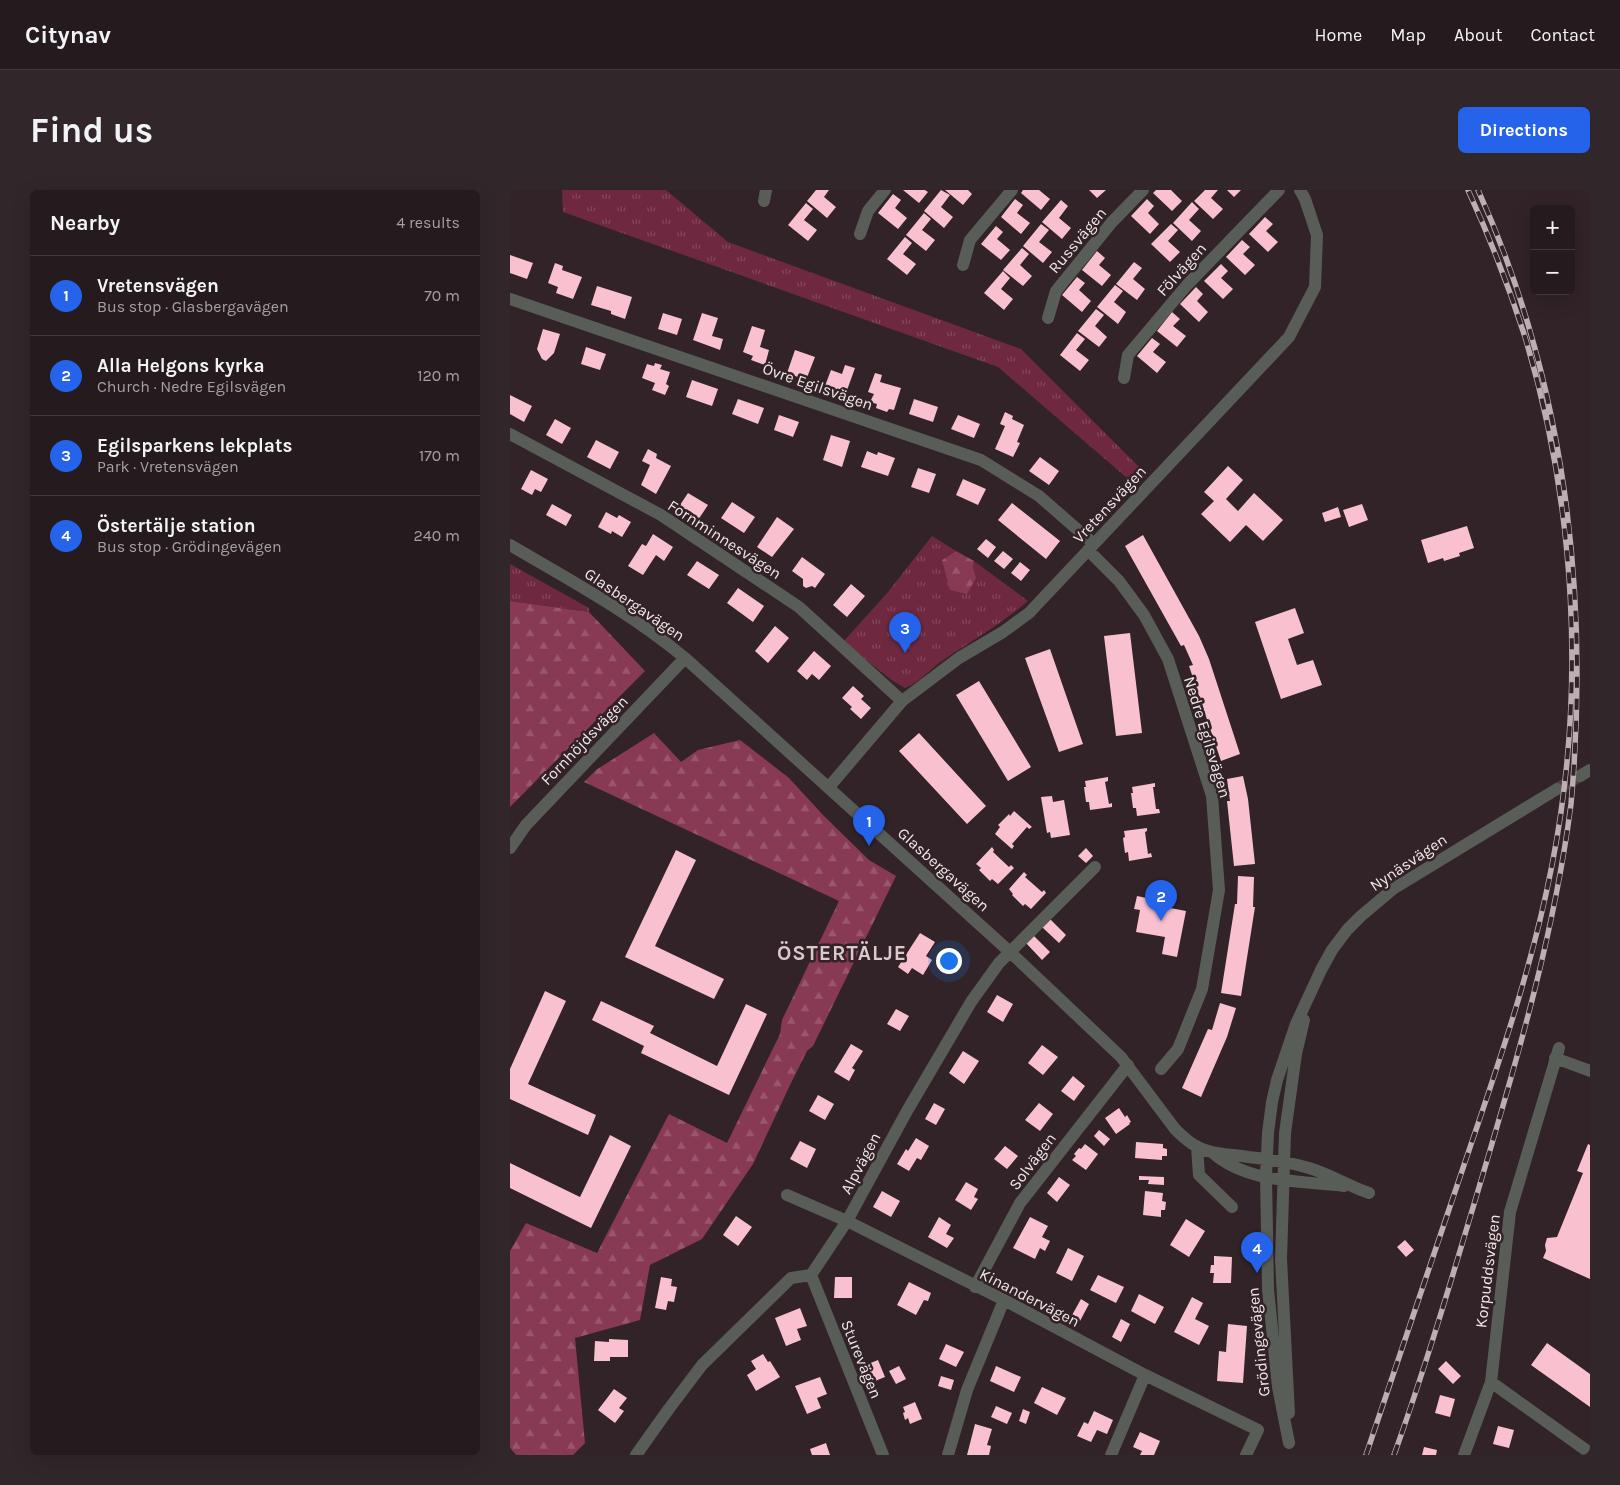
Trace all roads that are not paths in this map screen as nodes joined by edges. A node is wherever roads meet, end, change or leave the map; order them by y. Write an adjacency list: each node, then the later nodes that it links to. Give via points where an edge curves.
1 (884, 190): 6 (street, via 868,210)
2 (1012, 190): 7 (street, via 970,240)
3 (1143, 190): 9 (street, Russvägen, via 1112,222 1056,291)
4 (1279, 190): 10 (street, Fölvägen, via 1187,284 1128,355)
5 (1300, 190): 13 (street, Vretensvägen, via 1317,236 1315,287 1289,337)
6 (860, 234)
7 (963, 265)
8 (510, 299): 13 (street, Övre Egilsvägen, via 981,460 1039,496)
9 (1048, 318)
10 (1124, 378)
11 (510, 434): 15 (street, Fornminnesvägen, via 661,515 799,607)
12 (510, 546): 14 (street, Glasbergavägen, via 633,618)
13 (1091, 547): 15 (street, Vretensvägen, via 1029,614 959,658); 23 (street, Nedre Egilsvägen, via 1144,615 1168,658 1212,796 1219,890 1202,989 1178,1049)
14 (685, 658): 16 (street, Glasbergavägen); 18 (street, Fornhöjdsvägen, via 526,825)
15 (902, 701): 16 (street, Vretensvägen)
16 (829, 787): 20 (street, Glasbergavägen)
17 (1557, 789): 21 (street, Nynäsvägen, via 1443,857 1376,902 1332,950)
18 (510, 848)
19 (1094, 867): 20 (street, Alpvägen)
20 (1010, 952): 22 (street, Glasbergavägen); 35 (street, Alpvägen, via 971,1002)
21 (1309, 996): 27 (street, Nynäsvägen, via 1277,1080); 28 (street, Nynäsvägen, via 1291,1088)
22 (1128, 1065): 25 (street, Glasbergavägen, via 1175,1129); 37 (street, Solvägen, via 1020,1203)
23 (1160, 1068)
24 (1590, 1071): 40 (street, Korpuddsvägen, via 1557,1053 1510,1212)
25 (1197, 1147): 26 (street, Glasbergavägen); 34 (street, via 1199,1175)
26 (1212, 1152): 27 (street, Glasbergavägen); 29 (street, Glasbergavägen, via 1230,1166)
27 (1266, 1159): 28 (street, Glasbergavägen); 29 (street, Grödingevägen)
28 (1285, 1163): 30 (street, Grödingevägen); 31 (street, via 1330,1175)
29 (1266, 1176): 30 (street, Glasbergavägen); 41 (street, Grödingevägen, via 1268,1289 1278,1387)
30 (1284, 1180): 31 (street); 41 (street, Grödingevägen, via 1281,1258)
31 (1351, 1187): 32 (street)
32 (1369, 1193)
33 (787, 1195): 35 (street, Kinandervägen)
34 (1232, 1207)
35 (847, 1221): 36 (street, Alpvägen); 37 (street, Kinandervägen)
36 (811, 1275): 44 (street, via 791,1278 702,1365); 45 (street, Sturevägen)
37 (976, 1287): 38 (street, Kinandervägen)
38 (1004, 1300): 39 (street, Kinandervägen); 46 (street, via 967,1390)
39 (1145, 1375): 47 (street); 48 (street, Kinandervägen, via 1258,1430)
40 (1491, 1382): 42 (street); 49 (street, Korpuddsvägen)
41 (1290, 1449)
42 (1578, 1450): 43 (street)
43 (1590, 1453)
44 (636, 1455)
45 (883, 1455)
46 (948, 1455)
47 (1111, 1455)
48 (1246, 1455)
49 (1464, 1455)

